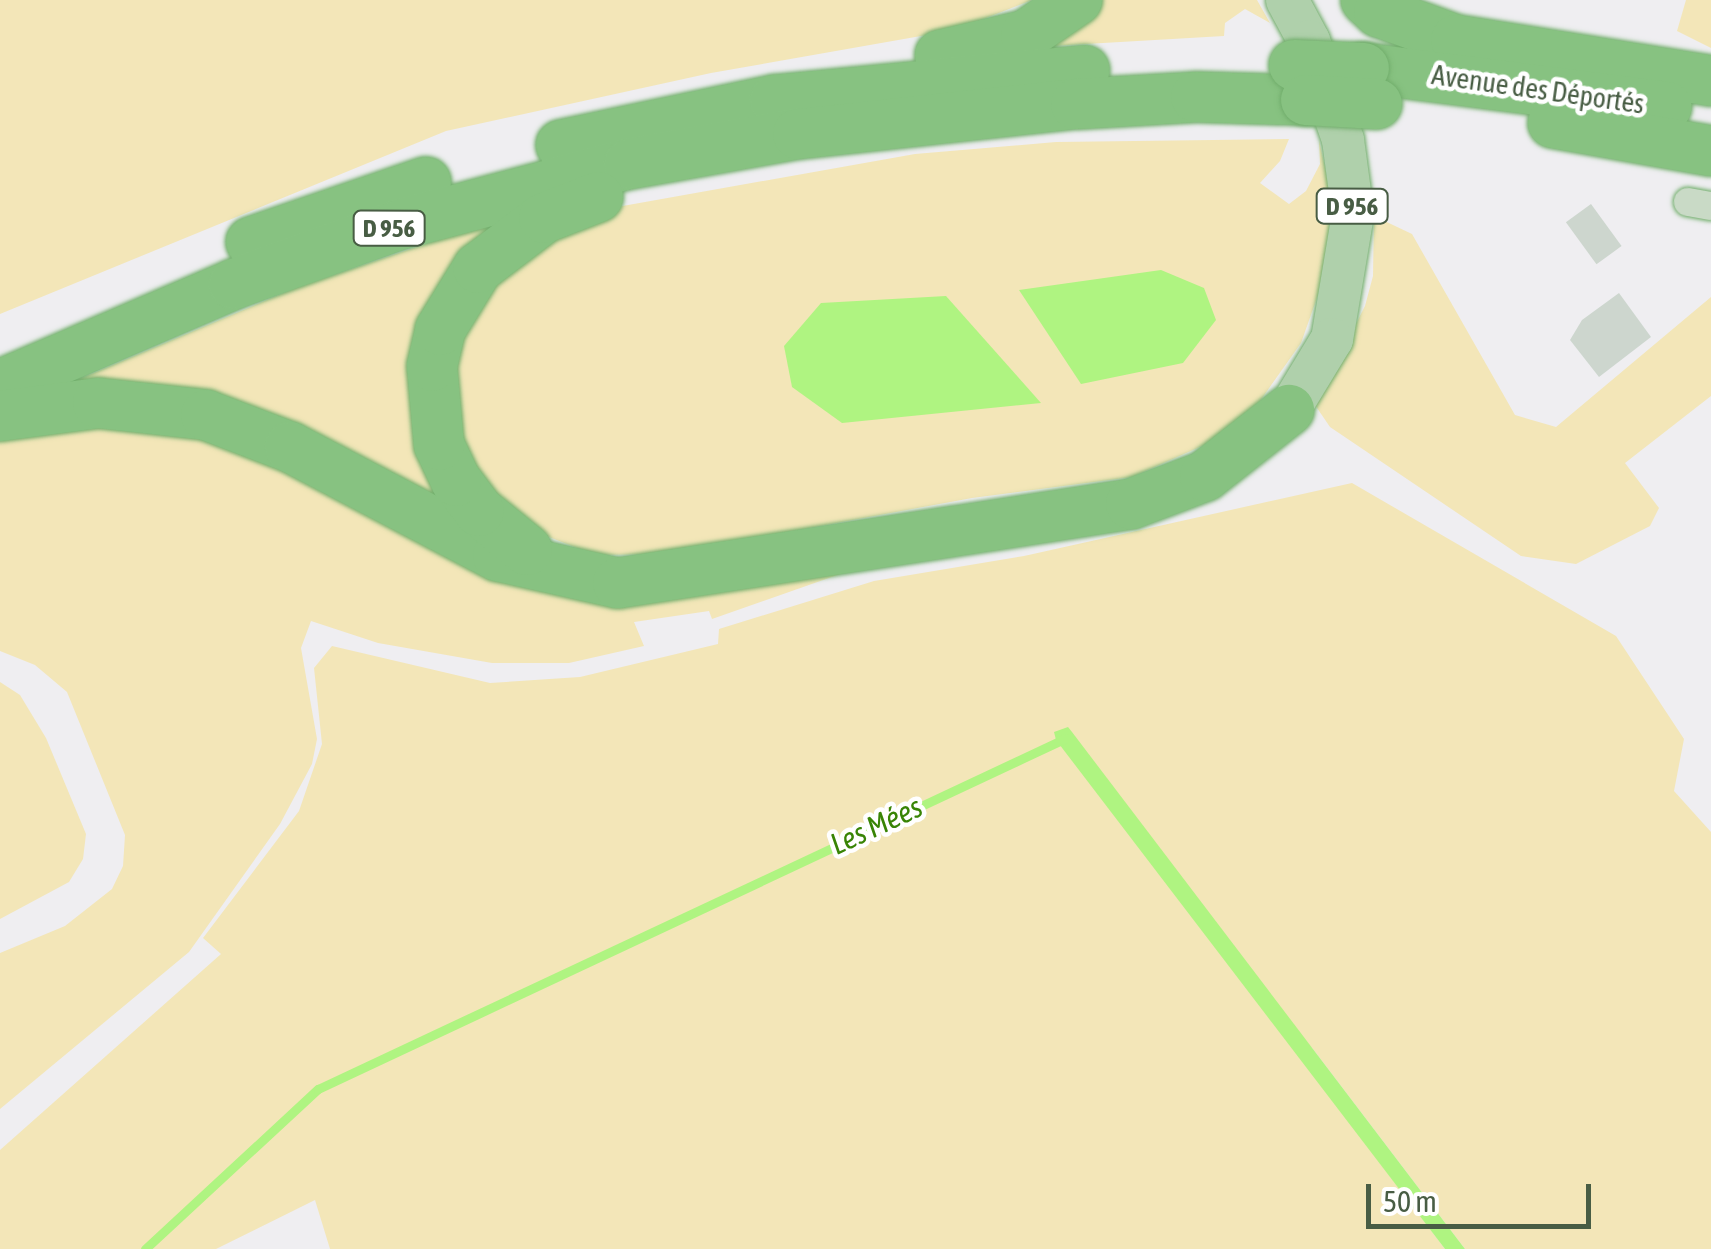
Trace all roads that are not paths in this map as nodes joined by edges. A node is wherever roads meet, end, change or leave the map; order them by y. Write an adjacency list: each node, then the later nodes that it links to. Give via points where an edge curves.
1 (1077, 0): 7 (highway, D 956, via 1026,34)
2 (1286, 0): 11 (main road, D 956, via 1309,41 1343,140 1353,214 1332,339)
3 (1366, 0): 4 (highway, via 1379,12 1456,40)
4 (1711, 81)
5 (1370, 86): 6 (highway, Avenue des Déportés / D 956, via 1458,76); 7 (highway, D 956, bridge, via 1300,82 1196,96); 8 (highway, Avenue des Déportés / D 956)
6 (1711, 116)
7 (787, 117): 9 (highway, D 956, via 630,128 344,206); 10 (highway, D 956, via 399,225 234,284); 13 (highway, D 956, via 544,218 507,242 457,294 432,366 439,444 479,511)
8 (1711, 151)
9 (0, 348)
10 (0, 385)
11 (1289, 410): 13 (highway, D 956, via 1205,476 1130,504 676,578 618,582)
12 (0, 416): 13 (highway, D 956, via 98,403 206,415 290,447 498,556)
13 (559, 573)

